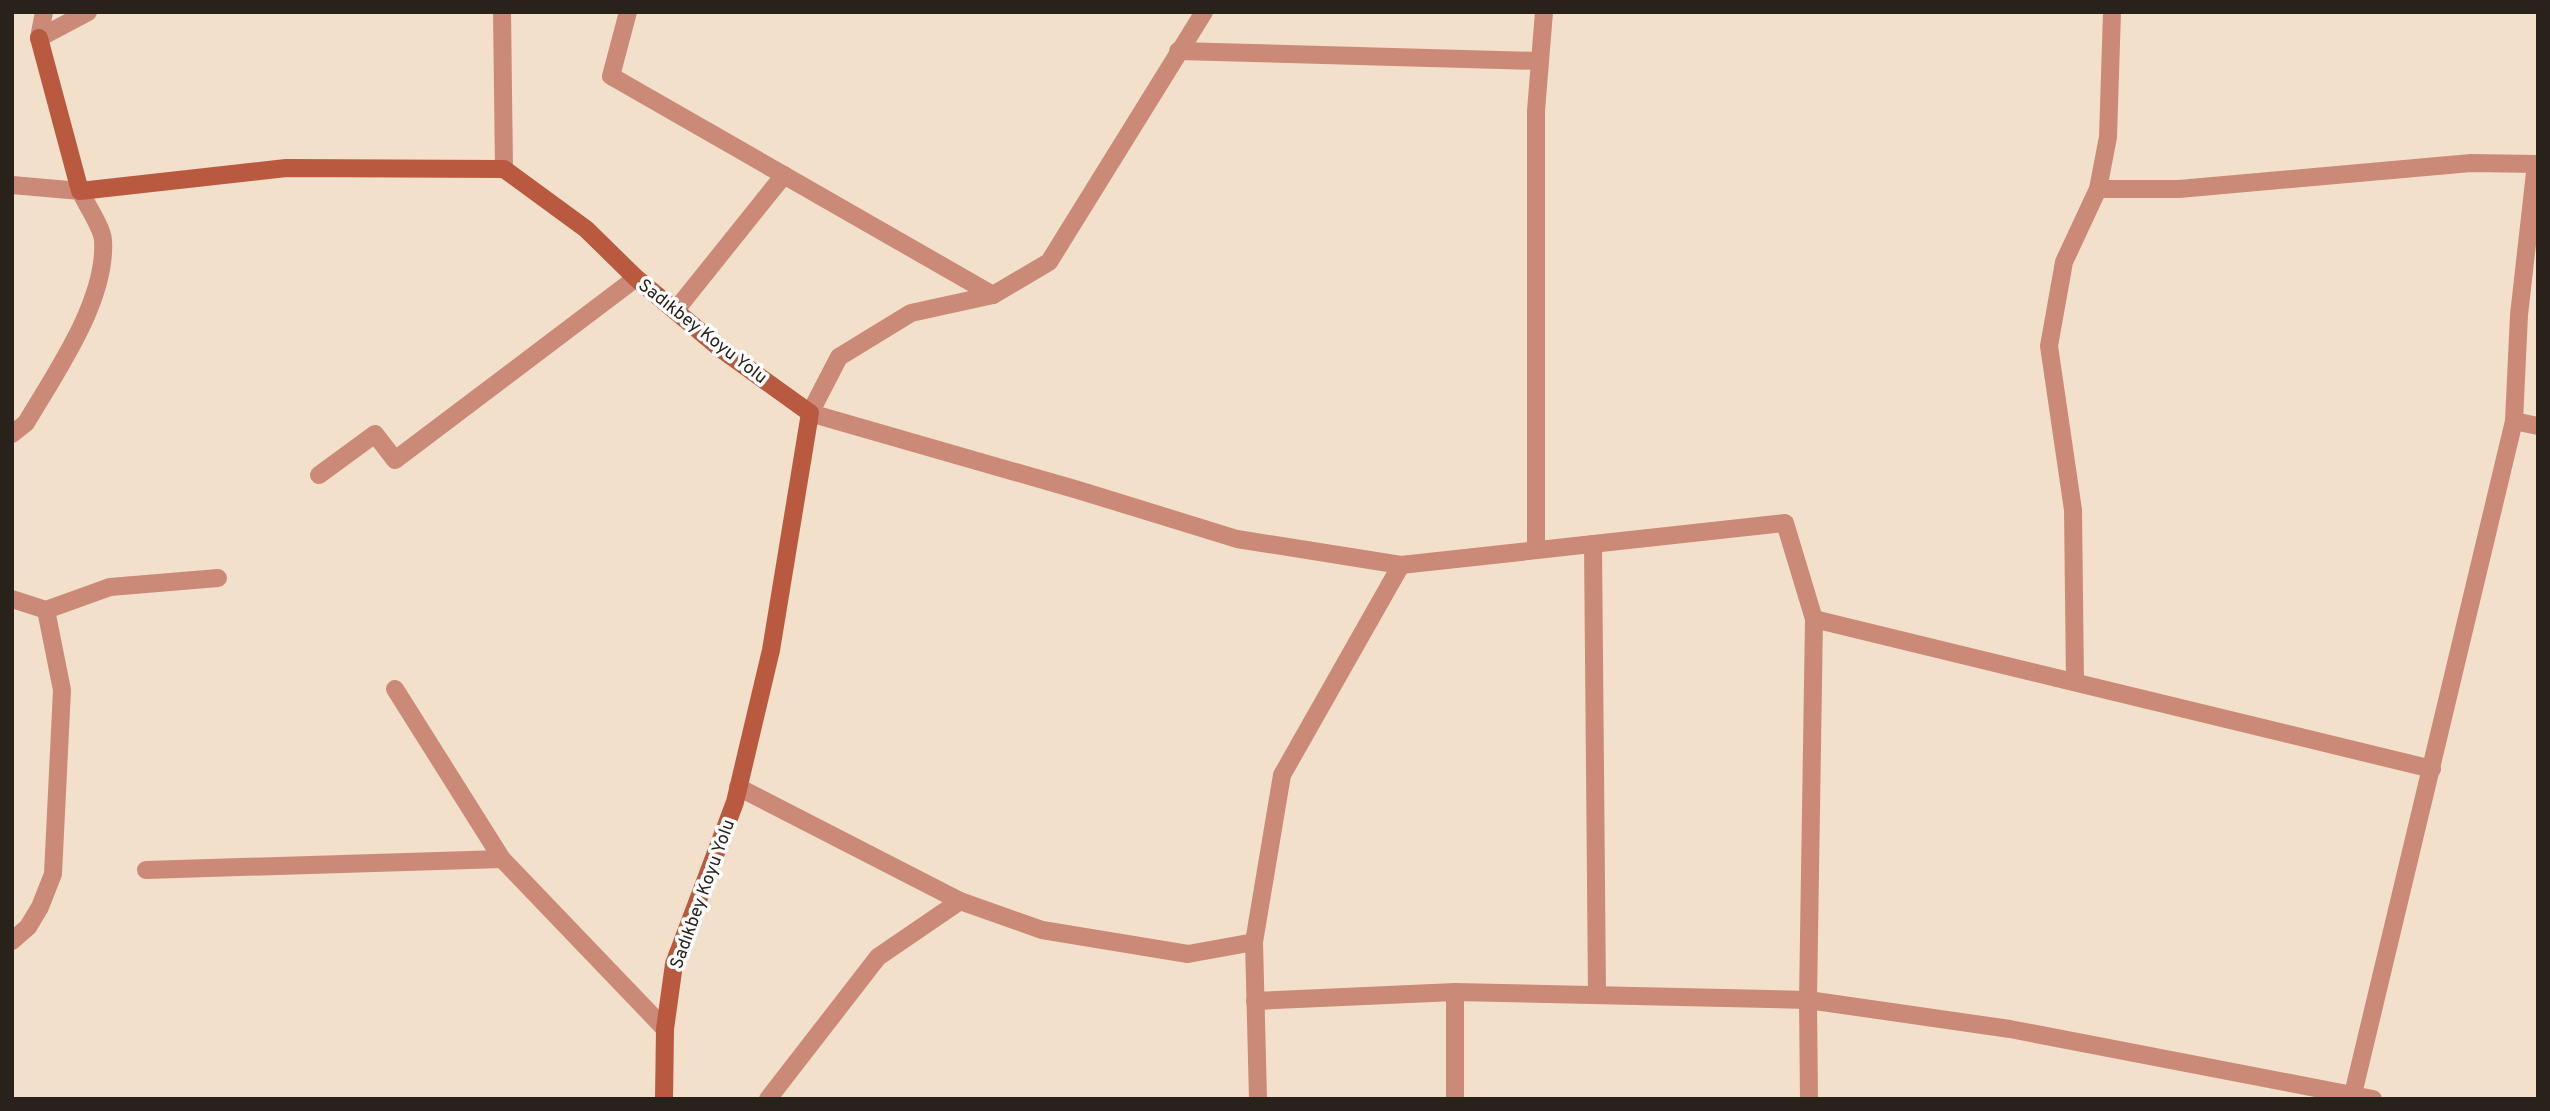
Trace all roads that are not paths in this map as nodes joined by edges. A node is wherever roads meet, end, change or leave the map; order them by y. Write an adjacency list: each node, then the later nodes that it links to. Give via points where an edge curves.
1 (44, 12): 8 (street)
2 (88, 12): 8 (street)
3 (502, 12): 12 (street)
4 (628, 12): 13 (street, via 611,76)
5 (1204, 12): 9 (street)
6 (1544, 12): 10 (street)
7 (2112, 12): 15 (street, via 2108,137)
8 (39, 38): 16 (street)
9 (1178, 51): 10 (street); 18 (street, via 1049,262)
10 (1538, 61): 26 (street)
11 (2537, 164): 15 (street, via 2471,163 2179,189); 21 (street, via 2519,314)
12 (504, 169): 16 (street, via 286,169); 17 (street, Sadıkbey Koyu Yolu, via 586,229)
13 (784, 175): 18 (street); 19 (street)
14 (12, 186): 16 (street)
15 (2098, 189): 32 (street, via 2064,262 2049,346 2073,510)
16 (80, 191): 23 (street, via 103,237 101,271 82,327 26,423)
17 (636, 278): 19 (street, Sadıkbey Koyu Yolu); 24 (street, via 395,460 375,434)
18 (993, 295): 20 (street, via 911,313 839,357)
19 (675, 311): 20 (street, Sadıkbey Koyu Yolu)
20 (810, 413): 27 (street, via 1237,539); 35 (street, Sadıkbey Koyu Yolu, via 771,650)
21 (2514, 421): 22 (street); 34 (street)
22 (2538, 426)
23 (12, 434)
24 (319, 475)
25 (1593, 544): 26 (street); 31 (street, via 1785,523); 42 (street)
26 (1536, 551): 27 (street)
27 (1401, 565): 40 (street, via 1282,775)
28 (218, 578): 30 (street, via 110,587)
29 (12, 599): 30 (street)
30 (46, 610): 39 (street, via 62,690 53,874 28,928)
31 (1814, 619): 32 (street); 43 (street)
32 (2075, 682): 34 (street)
33 (395, 689): 36 (street)
34 (2432, 769): 46 (street)
35 (738, 787): 38 (street); 45 (street, Sadıkbey Koyu Yolu, via 674,964)
36 (502, 859): 37 (street); 45 (street)
37 (146, 870)
38 (960, 901): 40 (street, via 1042,930 1188,954); 48 (street, via 878,957)
39 (12, 941)
40 (1254, 942): 44 (street)
41 (1455, 992): 42 (street); 44 (street); 50 (street)
42 (1597, 995): 43 (street)
43 (1808, 1000): 46 (street, via 2010,1029); 51 (street)
44 (1255, 1001): 49 (street)
45 (665, 1029): 47 (street, Sadıkbey Koyu Yolu)
46 (2353, 1094): 52 (street)
47 (664, 1099)
48 (768, 1099)
49 (1258, 1099)
50 (1455, 1099)
51 (1809, 1099)
52 (2373, 1099)

